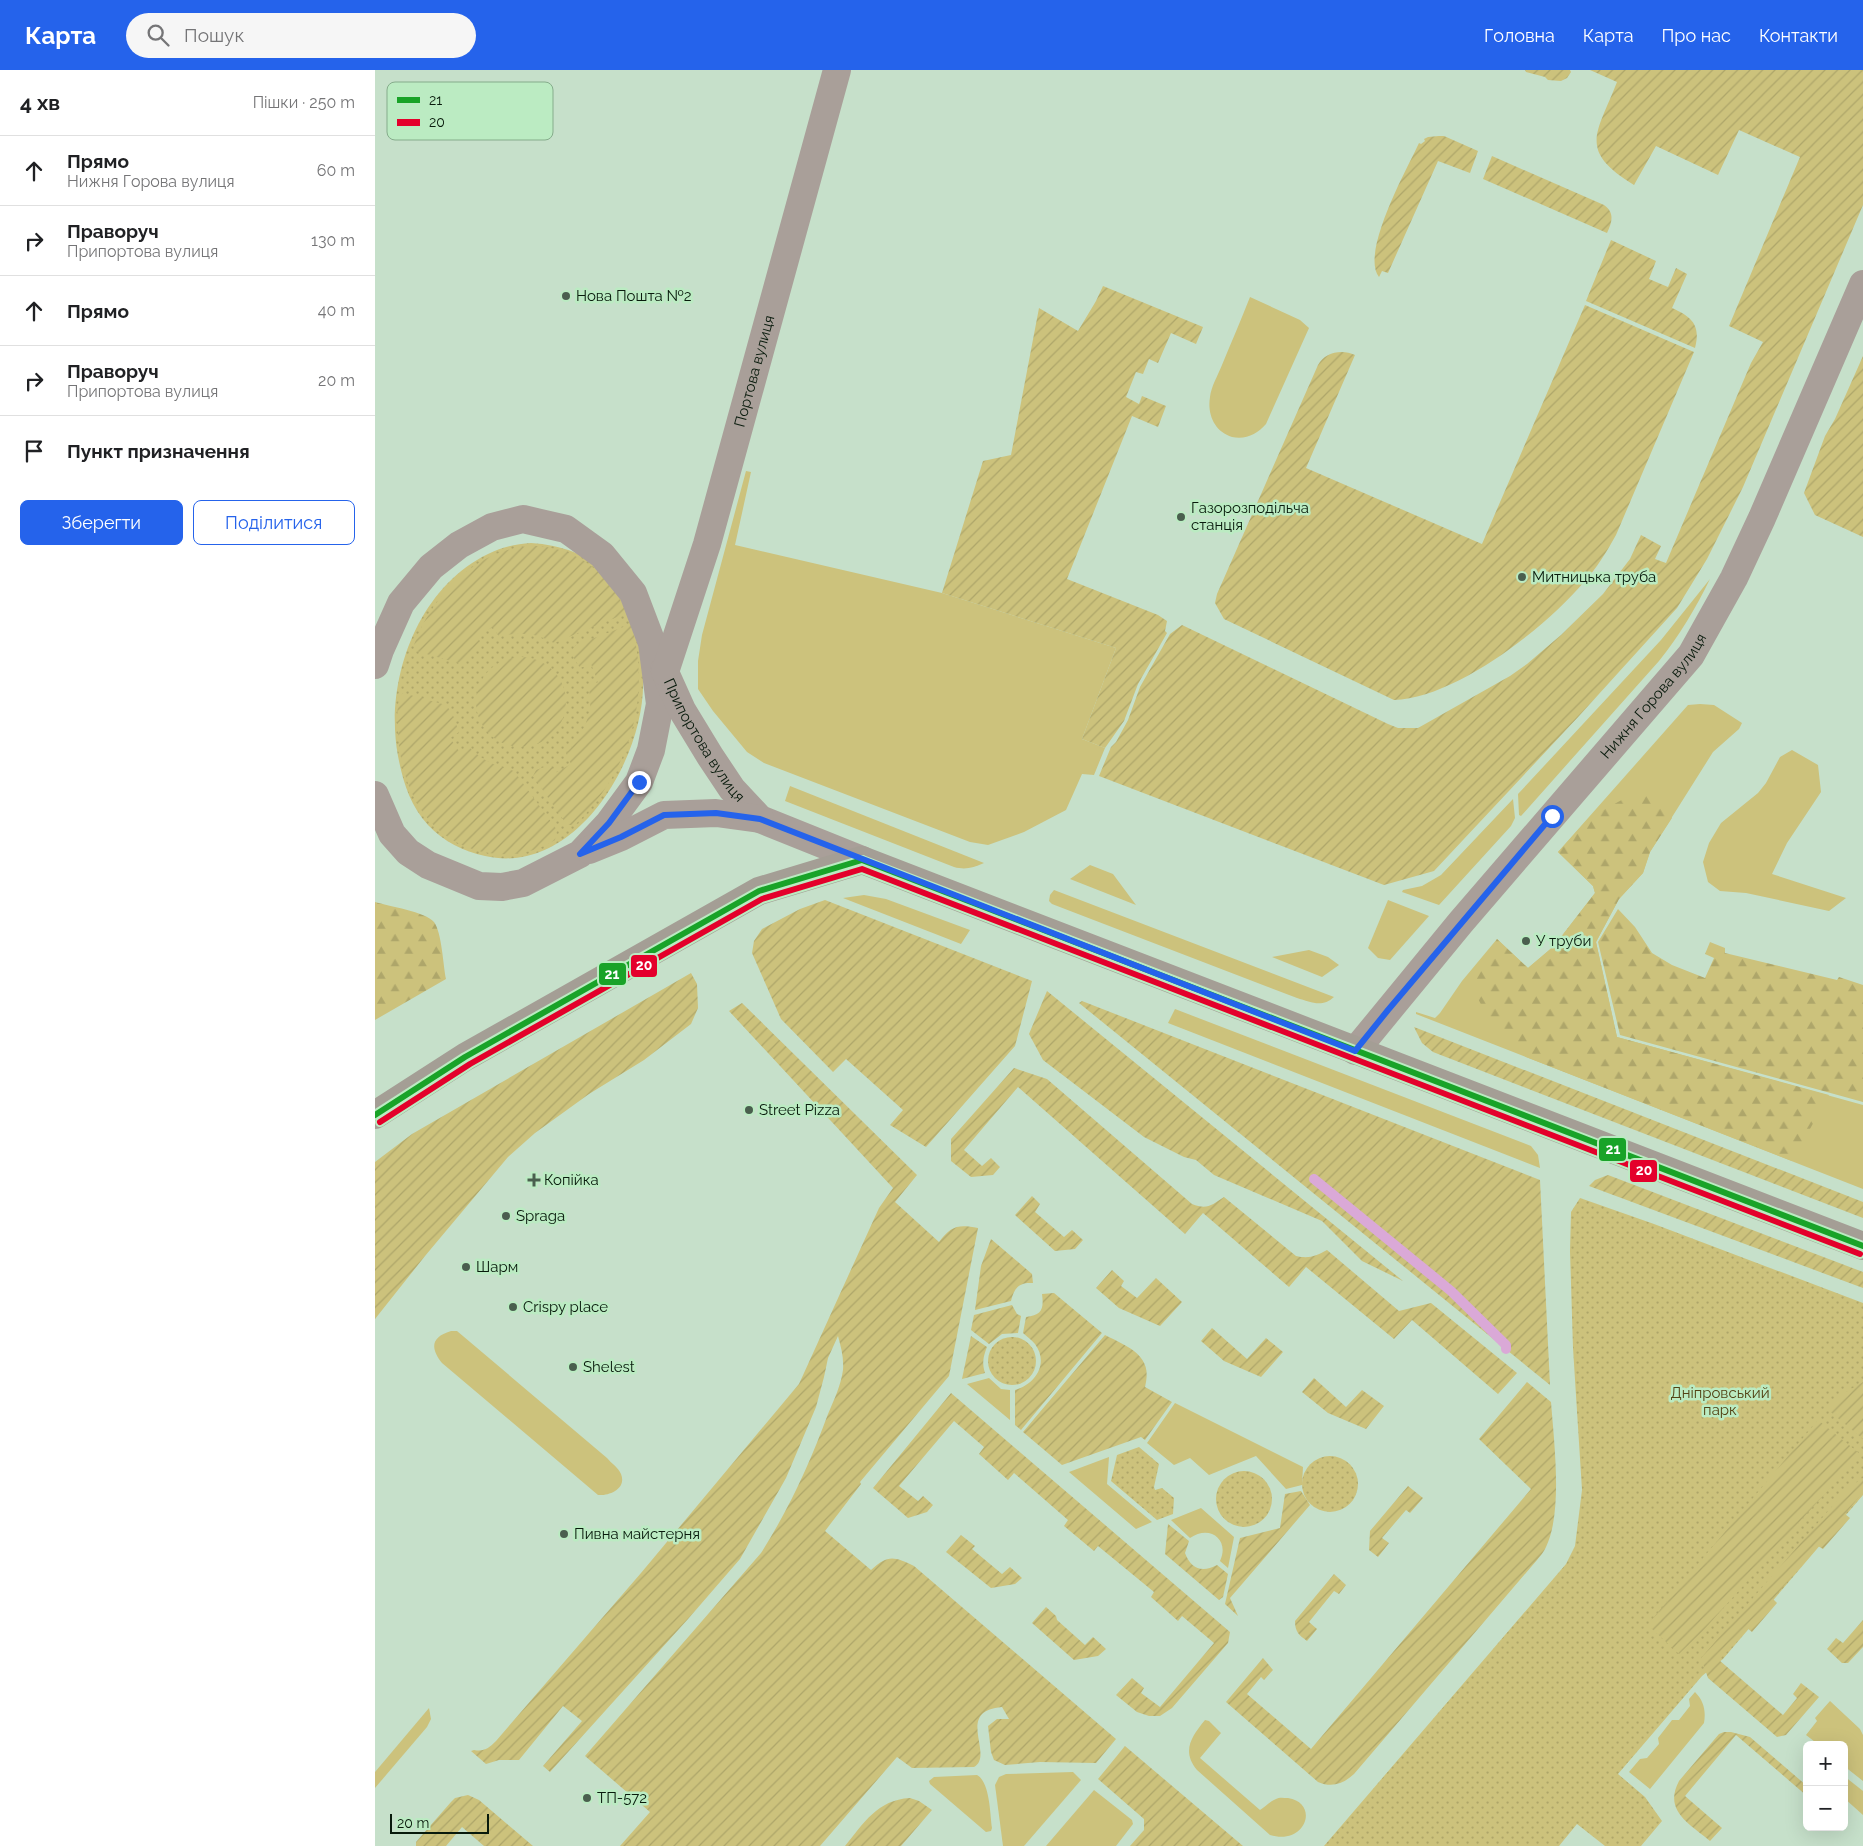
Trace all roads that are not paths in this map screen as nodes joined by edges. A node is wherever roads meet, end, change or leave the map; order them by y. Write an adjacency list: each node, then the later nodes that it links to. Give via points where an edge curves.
1 (837, 70): 5 (street, Портова вулиця, via 709,536)
2 (1863, 284): 10 (street, Нижня Горова вулиця, via 1763,518 1691,655)
3 (652, 643): 4 (street, Припортова вулиця, via 633,593 602,555 566,530 523,519 492,527 459,545 431,567 401,603); 5 (street, Припортова вулиця); 8 (street, Припортова вулиця, via 660,704 651,750 639,782 609,823)
4 (375, 665)
5 (665, 672): 7 (street, Припортова вулиця, via 681,710 710,756 732,788)
6 (375, 795): 8 (street, Припортова вулиця, via 392,834 408,852 428,865 479,886 502,887 523,883)
7 (760, 819): 8 (street, via 716,813 664,815); 9 (street, Припортова вулиця)
8 (580, 854)
9 (862, 860): 10 (main road, Припортова вулиця); 11 (main road, via 759,891 465,1058)
10 (1355, 1051): 12 (main road, Припортова вулиця)
11 (375, 1114)
12 (1863, 1246)

